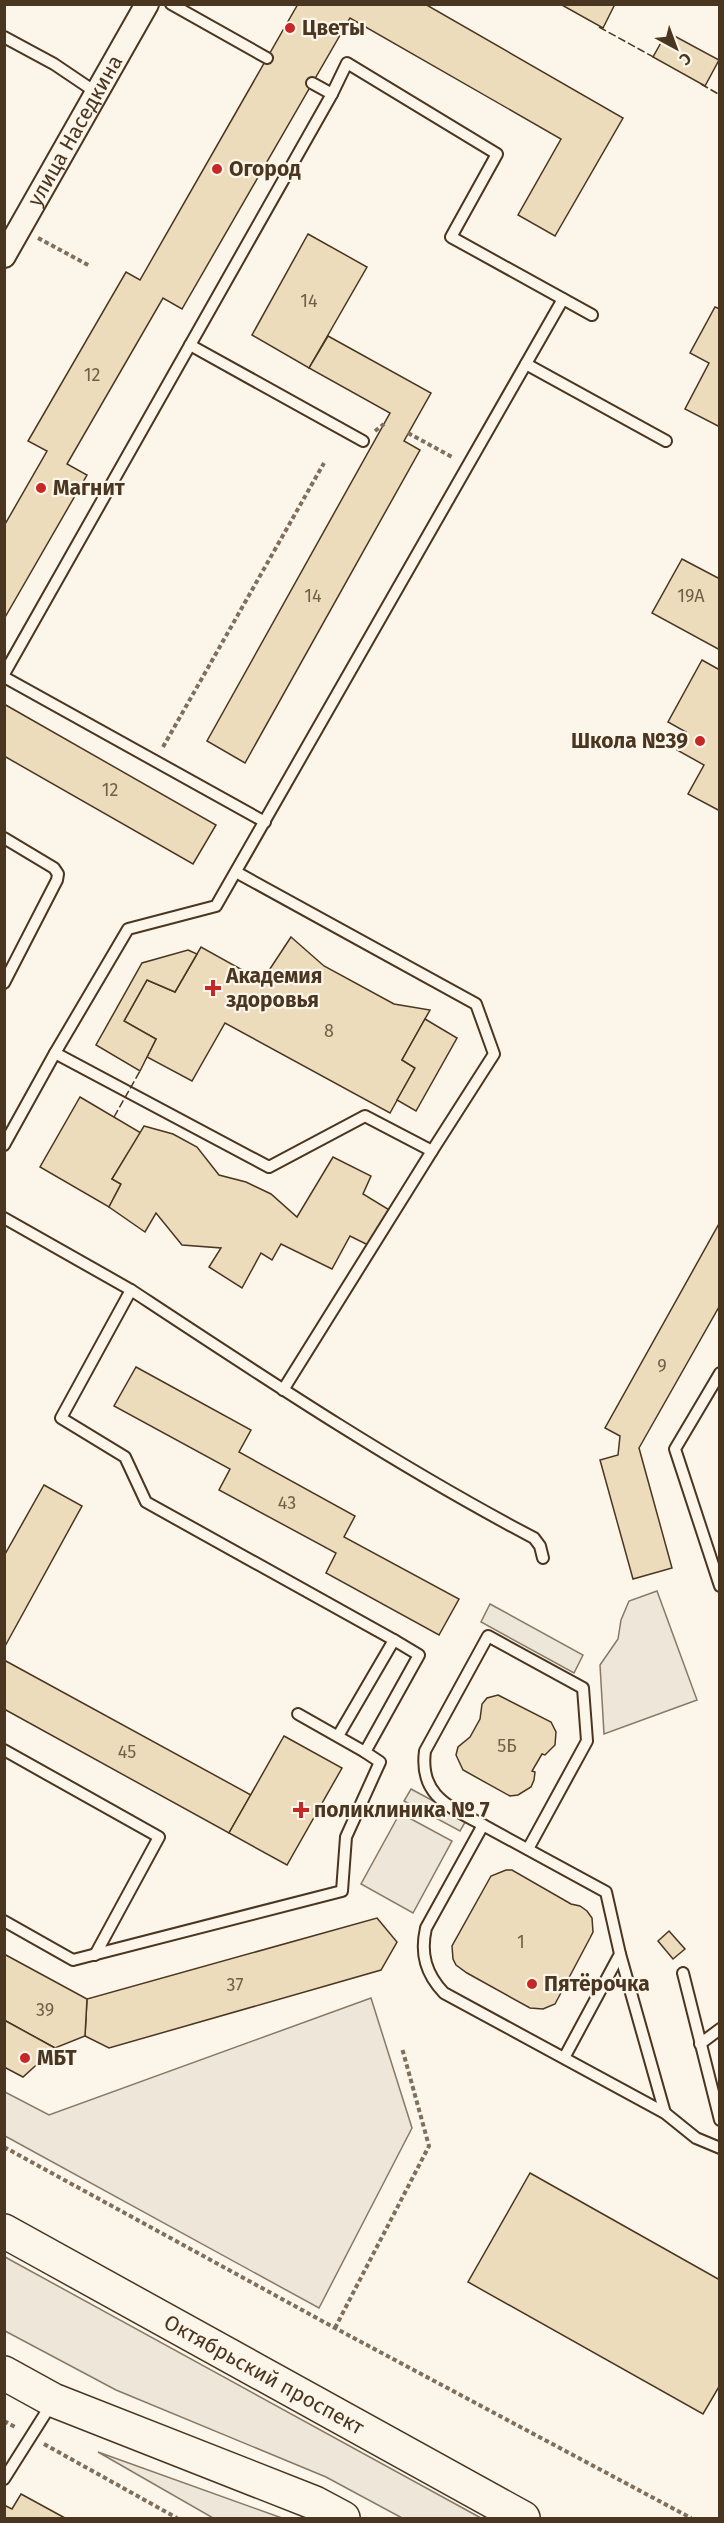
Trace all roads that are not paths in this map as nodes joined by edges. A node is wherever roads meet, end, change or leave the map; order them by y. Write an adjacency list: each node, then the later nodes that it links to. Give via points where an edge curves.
1 (147, 4): 6 (street, улица Наседкина)
2 (171, 4): 4 (lane)
3 (4, 37): 6 (lane)
4 (267, 58)
5 (312, 83): 7 (lane)
6 (97, 93): 8 (street, улица Наседкина)
7 (332, 94): 9 (lane, via 347,63 497,154 451,237); 11 (lane)
8 (4, 256)
9 (563, 299): 10 (lane); 12 (lane)
10 (592, 315)
11 (190, 345): 13 (lane); 15 (lane)
12 (526, 364): 14 (lane); 16 (lane)
13 (363, 441)
14 (666, 441)
15 (4, 675): 16 (lane)
16 (266, 822): 18 (lane)
17 (4, 838): 19 (lane, via 58,874)
18 (237, 872): 20 (lane, via 216,906 128,929); 22 (lane, via 476,1004 494,1054)
19 (4, 982)
20 (55, 1053): 21 (lane); 22 (lane, via 269,1167 366,1116)
21 (4, 1145)
22 (432, 1151): 26 (lane)
23 (4, 1218): 24 (lane)
24 (131, 1290): 26 (lane); 29 (lane, via 61,1418 125,1457 146,1502)
25 (720, 1373): 28 (lane, via 675,1449)
26 (283, 1390): 27 (lane, via 534,1539)
27 (543, 1558)
28 (720, 1586)
29 (394, 1640): 31 (lane); 33 (lane, via 419,1655)
30 (298, 1714): 31 (lane)
31 (338, 1736): 33 (lane)
32 (4, 1750): 38 (lane, via 159,1837)
33 (365, 1752): 38 (lane, via 380,1762 346,1837 342,1891)
34 (483, 1825): 35 (lane); 35 (lane, via 441,1800 427,1782 424,1762 425,1751 488,1636 583,1688 587,1741); 42 (lane, via 426,1928 425,1964 444,1992)
35 (528, 1850): 37 (lane, via 606,1892)
36 (4, 1922): 38 (lane, via 73,1960)
37 (620, 1954): 42 (lane); 43 (lane)
38 (94, 1955)
39 (683, 1973): 41 (lane)
40 (720, 2029): 41 (lane)
41 (700, 2044): 44 (lane)
42 (564, 2058): 43 (lane)
43 (665, 2113): 45 (lane, via 696,2139)
44 (720, 2120)
45 (720, 2148)
46 (4, 2231): 51 (main road, Октябрьский проспект)
47 (4, 2373): 48 (main road)
48 (54, 2400): 49 (lane); 50 (main road)
49 (4, 2479)
50 (344, 2518)
51 (524, 2518)

